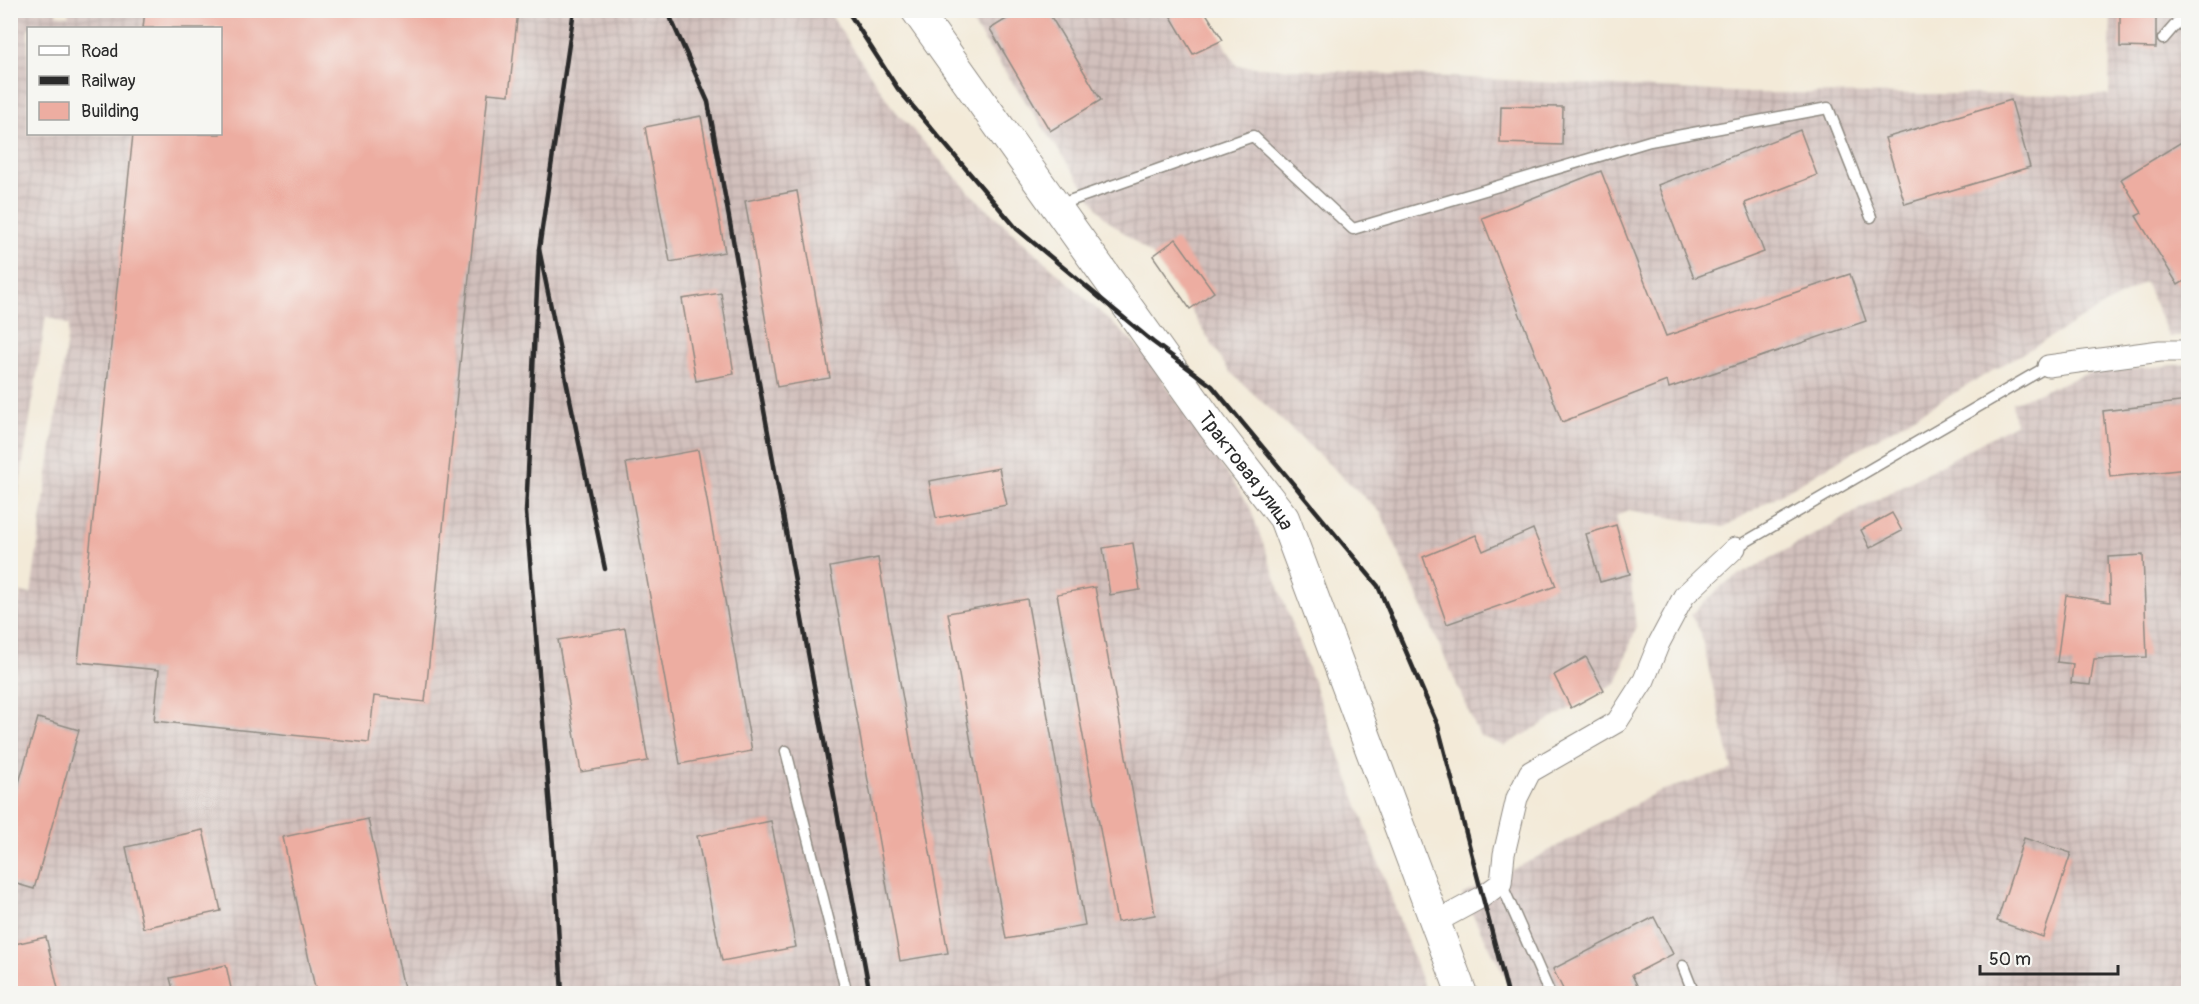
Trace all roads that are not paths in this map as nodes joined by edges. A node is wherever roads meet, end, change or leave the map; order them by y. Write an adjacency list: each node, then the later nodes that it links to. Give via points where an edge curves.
1 (2188, 10): 3 (lane)
2 (928, 15): 4 (main road, Трактовая улица)
3 (2163, 39)
4 (1054, 206): 5 (lane, via 1253,136 1353,229 1650,141 1828,108); 11 (main road, Трактовая улица, via 1284,518)
5 (1871, 217)
6 (2188, 351): 7 (street)
7 (2048, 366): 8 (lane)
8 (1735, 548): 10 (street, via 1684,596 1644,680 1617,722 1530,772 1517,798 1503,854)
9 (786, 751): 13 (lane)
10 (1501, 883): 11 (street); 15 (lane)
11 (1436, 922): 14 (main road, Трактовая улица)
12 (1683, 966): 16 (lane)
13 (847, 993)
14 (1462, 993)
15 (1550, 993)
16 (1694, 993)

